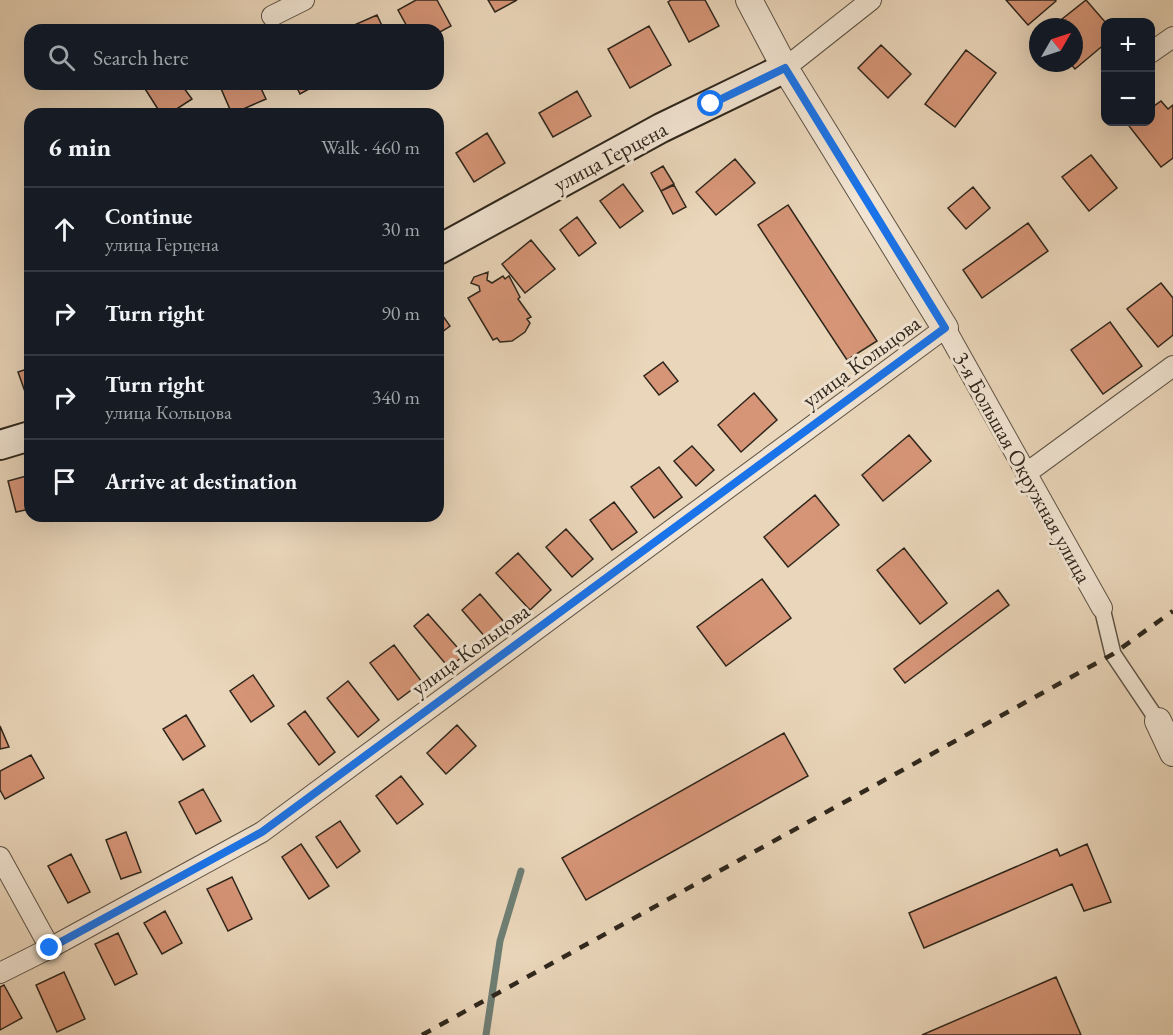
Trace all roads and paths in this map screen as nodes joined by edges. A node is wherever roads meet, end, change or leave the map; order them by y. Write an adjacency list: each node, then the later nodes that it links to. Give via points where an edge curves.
1 (304, 0): 4 (street)
2 (749, 0): 7 (street, 3-я Большая Окружная улица)
3 (871, 0): 7 (street)
4 (272, 16)
5 (1173, 37): 6 (street)
6 (1155, 50)
7 (785, 68): 8 (main road, улица Герцена, via 661,128); 9 (street, 3-я Большая Окружная улица)
8 (444, 247)
9 (945, 328): 13 (street, 3-я Большая Окружная улица); 18 (street, улица Кольцова, via 262,832)
10 (1173, 366): 13 (street)
11 (24, 438): 12 (main road)
12 (0, 445)
13 (1028, 472): 14 (street, 3-я Большая Окружная улица)
14 (1102, 608): 15 (street, 3-я Большая Окружная улица, via 1113,654)
15 (1158, 721): 16 (street)
16 (1173, 753)
17 (0, 857): 18 (street)
18 (50, 948): 19 (street, улица Кольцова)
19 (0, 973)

